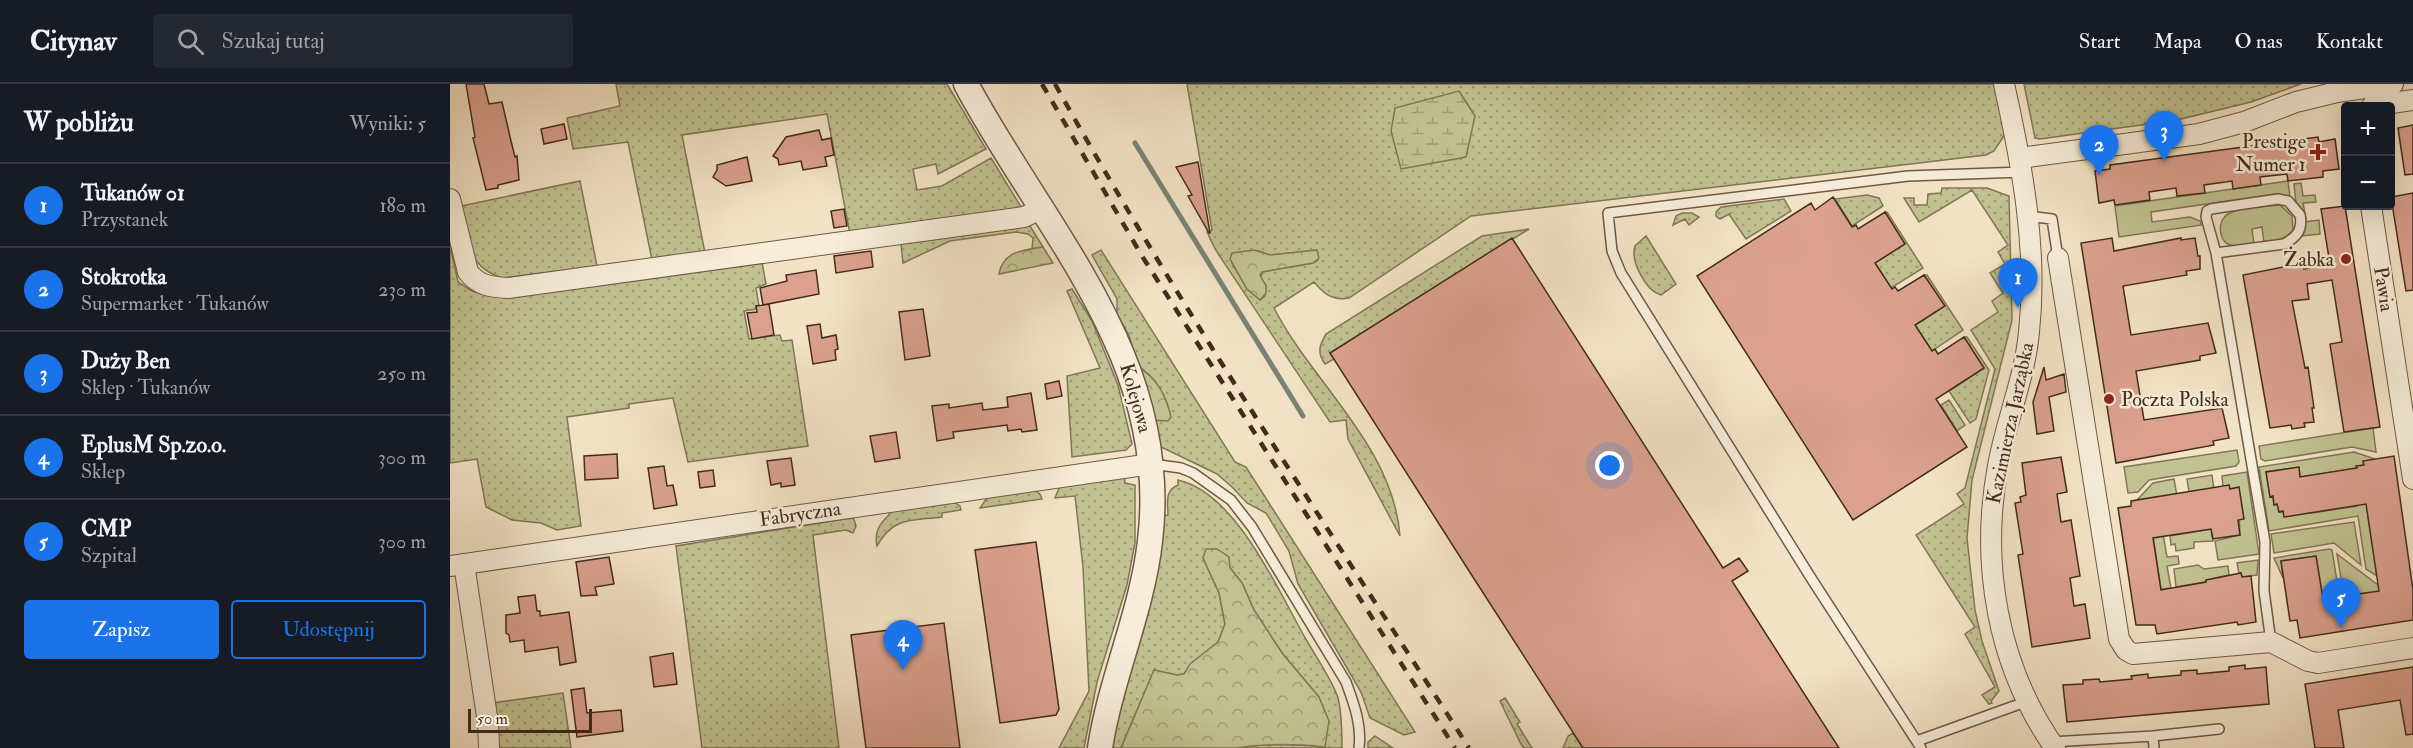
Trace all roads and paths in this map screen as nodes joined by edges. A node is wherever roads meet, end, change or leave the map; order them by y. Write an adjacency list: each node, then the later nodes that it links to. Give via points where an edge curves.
1 (966, 84): 9 (street, Kolejowa)
2 (2004, 84): 7 (street, Kazimierza Jarząbka)
3 (2393, 84): 4 (street)
4 (2345, 93): 7 (street, via 2296,102 2211,131)
5 (2413, 100): 6 (street)
6 (2395, 103)
7 (2022, 165): 11 (street, Kazimierza Jarząbka); 22 (lane, via 1608,213 1612,251 1621,273)
8 (451, 208): 9 (street, via 468,272 487,286 508,288 1024,217)
9 (1041, 209): 14 (street, Kolejowa, via 1122,349 1138,396)
10 (2372, 210): 15 (street, Pawia)
11 (2027, 216): 13 (lane, via 2052,219); 19 (street, Kazimierza Jarząbka, via 2029,334 1998,464 1992,511 1992,569 2004,642)
12 (2216, 254): 12 (lane, via 2206,217 2211,209 2278,199 2288,201 2300,215 2300,231 2284,244); 17 (lane, via 2265,542 2264,591)
13 (2058, 258): 17 (street, via 2122,646 2133,654)
14 (1151, 464): 16 (street, Fabryczna); 25 (street, Kolejowa, via 1152,522 1145,576 1108,703); 26 (lane, via 1181,468 1202,478 1231,500 1252,527 1346,682 1359,726)
15 (2413, 478)
16 (457, 565): 24 (street)
17 (2271, 642): 18 (street, via 2318,663)
18 (2413, 648)
19 (2028, 702): 22 (lane); 23 (street, Kazimierza Jarząbka)
20 (2218, 729): 21 (lane)
21 (2152, 736): 23 (lane); 27 (lane)
22 (1919, 745)
23 (2053, 745)
24 (489, 748)
25 (1100, 748)
26 (1359, 748)
27 (2154, 748)

